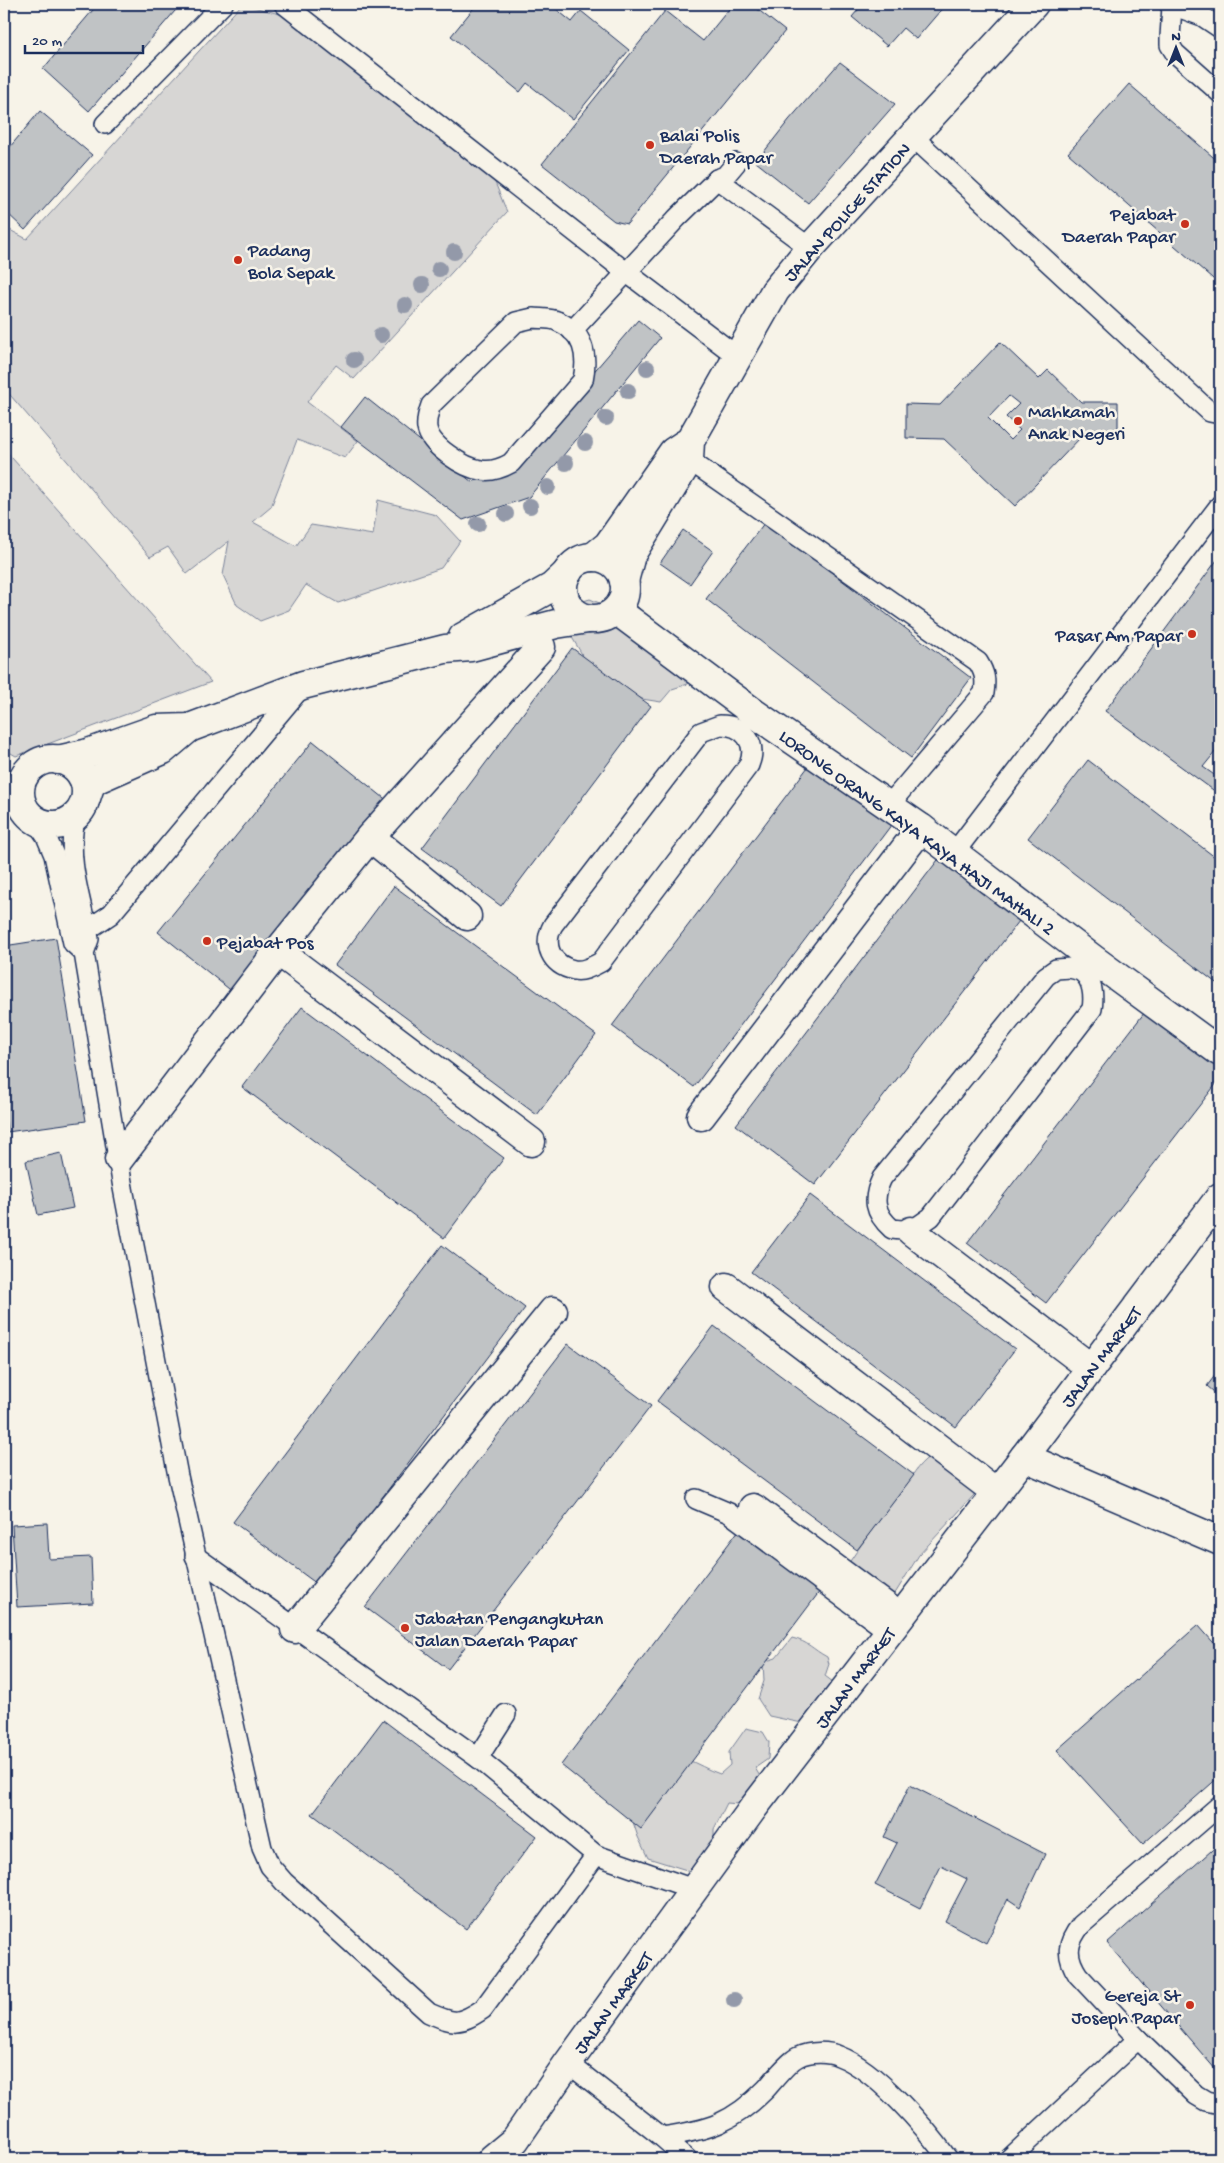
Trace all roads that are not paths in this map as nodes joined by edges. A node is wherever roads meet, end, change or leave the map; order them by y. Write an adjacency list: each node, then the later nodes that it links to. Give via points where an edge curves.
1 (223, 4): 9 (lane)
2 (284, 4): 14 (lane)
3 (1034, 4): 10 (street, JALAN POLICE STATION)
4 (1170, 5): 5 (lane); 6 (lane)
5 (1197, 14): 6 (lane, via 1180,17); 7 (lane)
6 (1172, 26): 8 (lane, via 1170,45 1175,53)
7 (1220, 28)
8 (1220, 93)
9 (105, 124)
10 (912, 136): 13 (street, JALAN POLICE STATION); 17 (lane, via 1210,412)
11 (736, 163): 12 (lane, via 725,176)
12 (717, 179): 13 (lane); 14 (lane)
13 (810, 248): 16 (street, JALAN POLICE STATION, via 775,291)
14 (626, 272): 15 (lane); 16 (lane)
15 (572, 331): 15 (lane, via 584,347 583,380 511,463 498,469 482,470 462,465 436,443 428,430 427,417 431,405 516,322 533,318 557,320)
16 (738, 356): 18 (street, JALAN POLICE STATION)
17 (1220, 414)
18 (690, 450): 20 (street, JALAN POLICE STATION, via 673,452 608,545); 22 (street, JALAN POLICE STATION, via 631,555); 33 (lane, via 978,662 986,675 984,693)
19 (1220, 505): 38 (lane)
20 (593, 557): 21 (street, via 574,564); 22 (street, via 612,564)
21 (568, 572): 24 (street, via 564,581 565,601 578,615); 26 (street, via 552,587)
22 (624, 581): 23 (street, via 625,591)
23 (616, 610): 24 (street, via 608,616); 28 (street, LORONG ORANG KAYA KAYA HAJI MAHALI 2)
24 (588, 619): 26 (street, via 556,624 471,647)
25 (541, 647): 37 (street)
26 (445, 649): 27 (street)
27 (303, 685): 29 (street); 40 (lane, via 111,914)
28 (748, 722): 28 (lane, via 753,755 749,765 601,962 581,970 557,962 547,943 553,925 701,732 720,725); 33 (street, LORONG ORANG KAYA KAYA HAJI MAHALI 2)
29 (189, 728): 30 (street, via 156,729 85,754); 34 (street, via 163,750 95,780)
30 (48, 762): 31 (street); 34 (street, via 68,763 76,769 86,787); 35 (street, via 28,770 23,780 21,802)
31 (4, 766)
32 (4, 796): 35 (street)
33 (889, 805): 36 (street, LORONG ORANG KAYA KAYA HAJI MAHALI 2)
34 (81, 807): 35 (street, via 67,822 56,825 45,824); 40 (lane, via 71,832 71,852)
35 (30, 815): 42 (lane, via 46,836 54,855 73,943)
36 (921, 828): 38 (street, LORONG ORANG KAYA KAYA HAJI MAHALI 2); 45 (street)
37 (370, 837): 39 (street); 41 (street)
38 (954, 853): 43 (street, LORONG ORANG KAYA KAYA HAJI MAHALI 2)
39 (467, 916)
40 (87, 930): 42 (lane, via 89,940)
41 (278, 950): 46 (street); 47 (street)
42 (84, 953): 47 (lane)
43 (1087, 965): 44 (street, LORONG ORANG KAYA KAYA HAJI MAHALI 2); 49 (lane, via 1094,996 1092,1010 931,1217); 49 (lane, via 1056,969 1046,976 882,1178 876,1192 879,1214 892,1229)
44 (1220, 1052)
45 (701, 1116)
46 (531, 1142)
47 (119, 1159): 58 (lane)
48 (1220, 1197): 52 (street, JALAN MARKET)
49 (911, 1231): 52 (street)
50 (726, 1287): 54 (street)
51 (553, 1311): 60 (street)
52 (1091, 1368): 53 (street, JALAN MARKET)
53 (1024, 1457): 54 (street, JALAN MARKET); 57 (street)
54 (996, 1492): 59 (street, JALAN MARKET)
55 (696, 1499): 59 (lane, via 728,1513)
56 (753, 1508): 59 (street)
57 (1220, 1541)
58 (195, 1556): 60 (lane); 64 (lane, via 262,1848 270,1866 429,2013 451,2022 469,2018 483,2009)
59 (894, 1624): 65 (street, JALAN MARKET)
60 (295, 1629): 62 (lane)
61 (506, 1714): 62 (lane)
62 (478, 1758): 64 (lane)
63 (1220, 1804): 66 (lane, via 1072,1936 1068,1949 1070,1963)
64 (596, 1855): 65 (lane)
65 (693, 1889): 67 (street, JALAN MARKET)
66 (1138, 2039): 68 (lane, via 1196,2095 1206,2102); 73 (lane)
67 (568, 2063): 69 (lane); 70 (street, JALAN MARKET, via 515,2140)
68 (1220, 2104)
69 (662, 2137): 71 (lane); 72 (lane, via 695,2132 728,2120 751,2103 797,2057 817,2052 838,2055 858,2065 897,2100)
70 (492, 2159)
71 (687, 2159)
72 (948, 2159)
73 (1009, 2159)

